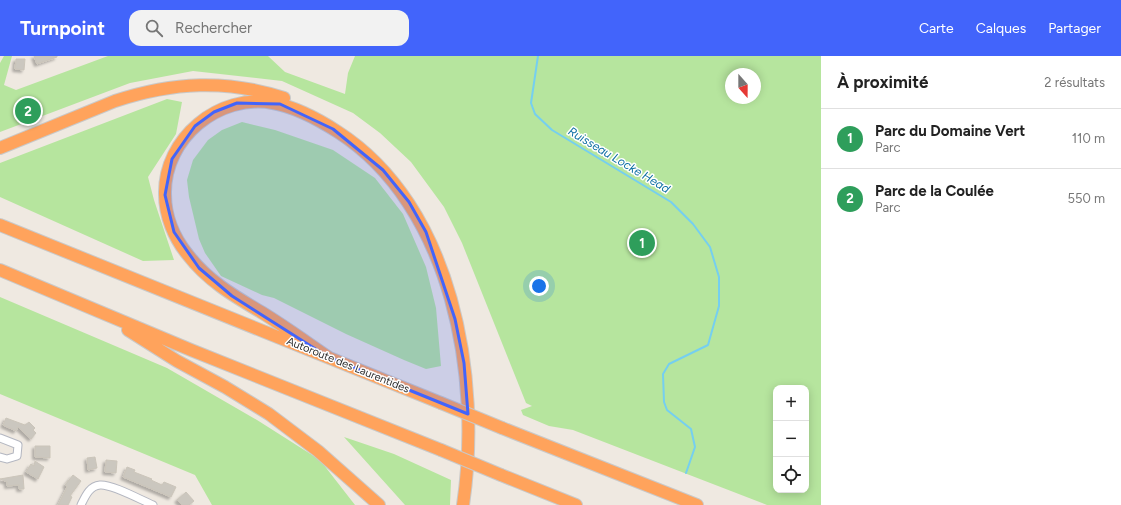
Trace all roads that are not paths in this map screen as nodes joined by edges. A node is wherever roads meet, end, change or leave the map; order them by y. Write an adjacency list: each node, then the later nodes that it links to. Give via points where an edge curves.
1 (0, 148): 12 (highway, via 123,98 158,89 189,85 236,87 282,97 318,112 358,137 390,166 415,198 436,238 456,295 469,350 475,404 476,449)
2 (0, 225): 5 (highway, Autoroute des Laurentides)
3 (0, 270): 4 (highway)
4 (104, 314): 10 (highway, via 177,361 269,414 318,451); 13 (highway, bridge)
5 (328, 357): 11 (highway, via 214,282 192,261 174,232 168,217 165,195 167,173 172,159 180,144 195,126 222,108 246,102 272,102 315,118 366,153 390,177 414,211 426,232 443,275 463,354 468,395); 14 (highway, Autoroute des Laurentides, bridge)
6 (0, 438): 7 (street, via 18,445 17,456 7,459)
7 (0, 456)
8 (81, 505): 9 (street, via 86,494 99,485 110,486)
9 (154, 505)
10 (379, 505)
11 (463, 505)
12 (471, 505)
13 (576, 505)
14 (697, 505)

